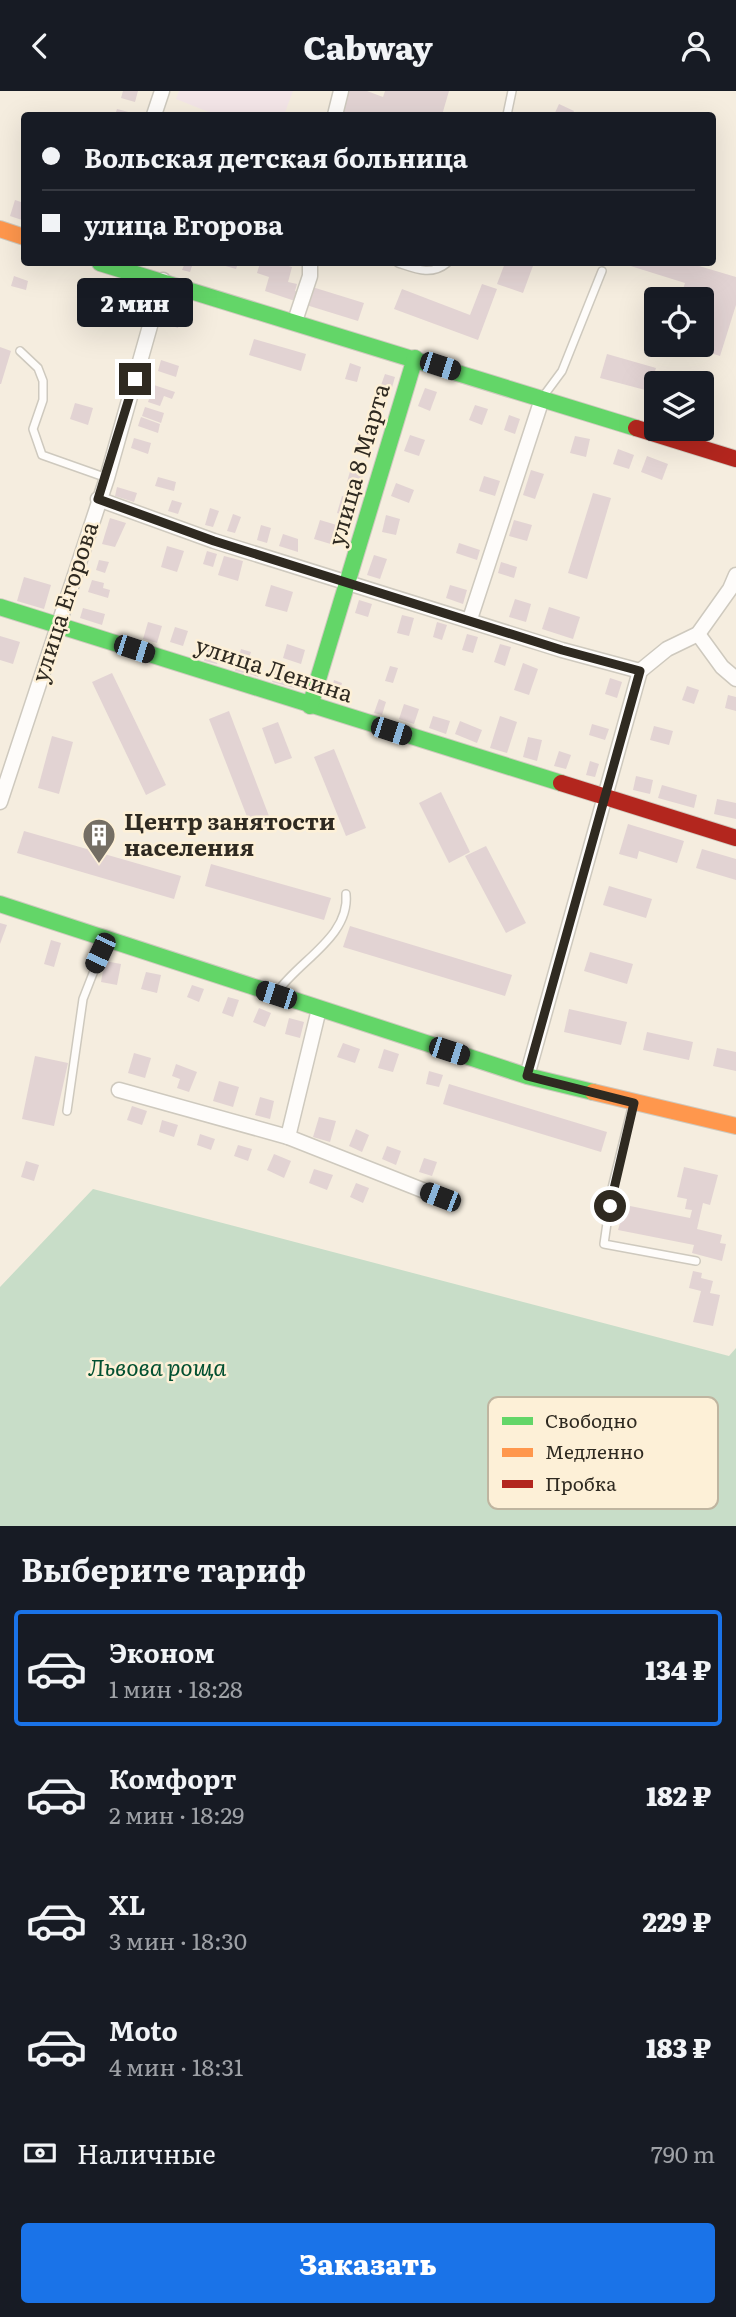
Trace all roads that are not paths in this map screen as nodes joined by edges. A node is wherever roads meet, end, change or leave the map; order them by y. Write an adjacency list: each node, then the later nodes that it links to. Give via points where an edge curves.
1 (162, 91): 4 (street)
2 (341, 91): 5 (street)
3 (512, 91): 6 (lane)
4 (155, 112)
5 (336, 112)
6 (508, 112)
7 (0, 229): 8 (street)
8 (21, 236)
9 (115, 266): 14 (street)
10 (310, 266): 15 (street)
11 (407, 266): 12 (lane, via 435,271)
12 (442, 266)
13 (602, 271): 18 (lane, via 562,371)
14 (163, 280): 15 (street); 20 (street, улица Егорова)
15 (295, 321): 17 (street)
16 (20, 351): 20 (lane, via 38,368 43,381 43,400 33,429 42,455)
17 (415, 358): 18 (street); 23 (street, улица 8 Марта)
18 (542, 399): 19 (street); 25 (street)
19 (736, 459)
20 (107, 478): 21 (street, улица Егорова)
21 (98, 499): 23 (street); 26 (street, улица Егорова)
22 (736, 575): 27 (street)
23 (349, 582): 25 (street); 30 (street, улица 8 Марта)
24 (0, 607): 26 (street, улица Ленина)
25 (470, 619): 28 (street)
26 (58, 625): 30 (street, улица Ленина); 32 (street, улица Егорова)
27 (698, 633): 28 (street, via 667,649); 29 (street)
28 (640, 671): 31 (street)
29 (736, 679)
30 (310, 706): 31 (street, улица Ленина)
31 (604, 797): 33 (street, улица Ленина); 39 (street)
32 (0, 802)
33 (736, 838)
34 (346, 894): 37 (lane, via 346,916 337,929)
35 (0, 904): 36 (street)
36 (106, 939): 37 (street); 42 (lane, via 83,999)
37 (276, 995): 38 (street)
38 (318, 1009): 39 (street); 44 (street)
39 (527, 1076): 41 (street)
40 (119, 1090): 44 (street)
41 (634, 1103): 43 (street); 46 (lane, via 612,1188 604,1244)
42 (67, 1111)
43 (736, 1126)
44 (288, 1137): 45 (street)
45 (440, 1197)
46 (696, 1261)

